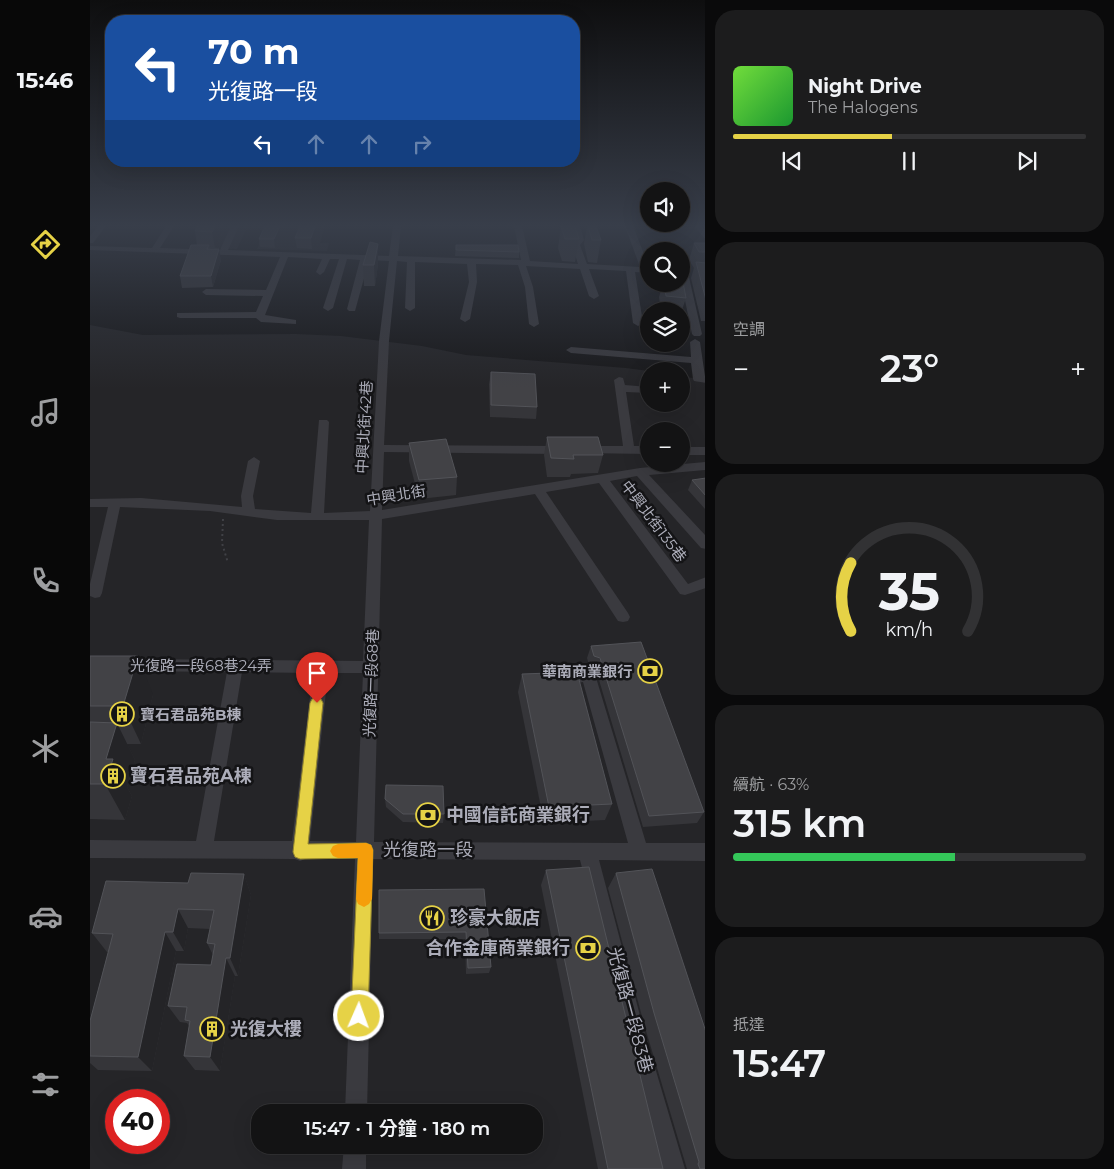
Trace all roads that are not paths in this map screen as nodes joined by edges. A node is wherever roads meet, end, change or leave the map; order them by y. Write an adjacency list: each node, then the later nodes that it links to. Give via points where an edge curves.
1 (274, 281): 12 (street)
2 (337, 281): 14 (street)
3 (359, 281): 15 (street)
4 (391, 281): 28 (street, 中興北街42巷, via 384,341)
5 (411, 281): 16 (street)
6 (473, 281): 19 (street)
7 (528, 281): 22 (street)
8 (588, 281): 13 (street)
9 (632, 281): 21 (street)
10 (206, 292): 12 (street)
11 (688, 292): 24 (street, via 696,338)
12 (269, 293): 18 (street)
13 (594, 296)
14 (328, 308)
15 (352, 308)
16 (410, 308)
17 (180, 315): 18 (street)
18 (260, 315): 20 (street, via 261,320)
19 (465, 319)
20 (293, 322)
21 (638, 323)
22 (534, 324)
23 (571, 350): 24 (street)
24 (696, 360): 25 (street, via 698,379)
25 (705, 380)
26 (640, 388): 29 (street, via 619,384)
27 (323, 422): 43 (street)
28 (378, 448): 29 (street); 42 (street, 中興北街42巷)
29 (629, 450): 30 (street)
30 (640, 450)
31 (690, 451): 32 (street)
32 (705, 451)
33 (254, 461): 41 (street, via 247,496)
34 (705, 466): 35 (street, 中興北街)
35 (690, 467)
36 (640, 472): 37 (street, 中興北街); 44 (street, 中興北街135巷)
37 (602, 478): 38 (street, 中興北街); 45 (street, 中興北街135巷, via 685,590)
38 (538, 489): 42 (street, 中興北街); 47 (street)
39 (115, 502): 40 (street, 中興北街); 41 (street, 中興北街); 46 (street)
40 (90, 503)
41 (249, 513): 43 (street, 中興北街)
42 (375, 515): 43 (street, 中興北街); 51 (street, 光復路一段68巷)
43 (317, 517)
44 (705, 545)
45 (705, 582)
46 (95, 593)
47 (623, 617)
48 (110, 665): 49 (street, 光復路一段68巷24弄)
49 (236, 665): 50 (street, 光復路一段68巷24弄); 54 (street)
50 (321, 666): 51 (street, 光復路一段68巷24弄); 57 (street)
51 (371, 667): 55 (street, 光復路一段68巷)
52 (565, 679): 58 (street, via 589,675)
53 (90, 849): 54 (street, 光復路一段)
54 (203, 850): 57 (street, 光復路一段)
55 (366, 850): 56 (street, 光復路一段); 57 (street, 光復路一段); 60 (street, 光復路一段68巷)
56 (587, 850): 58 (street, 光復路一段); 63 (street, 光復路一段83巷)
57 (300, 852)
58 (640, 852): 59 (street, 光復路一段)
59 (705, 852)
60 (356, 1104)
61 (354, 1154): 62 (street)
62 (354, 1169)
63 (673, 1169)

